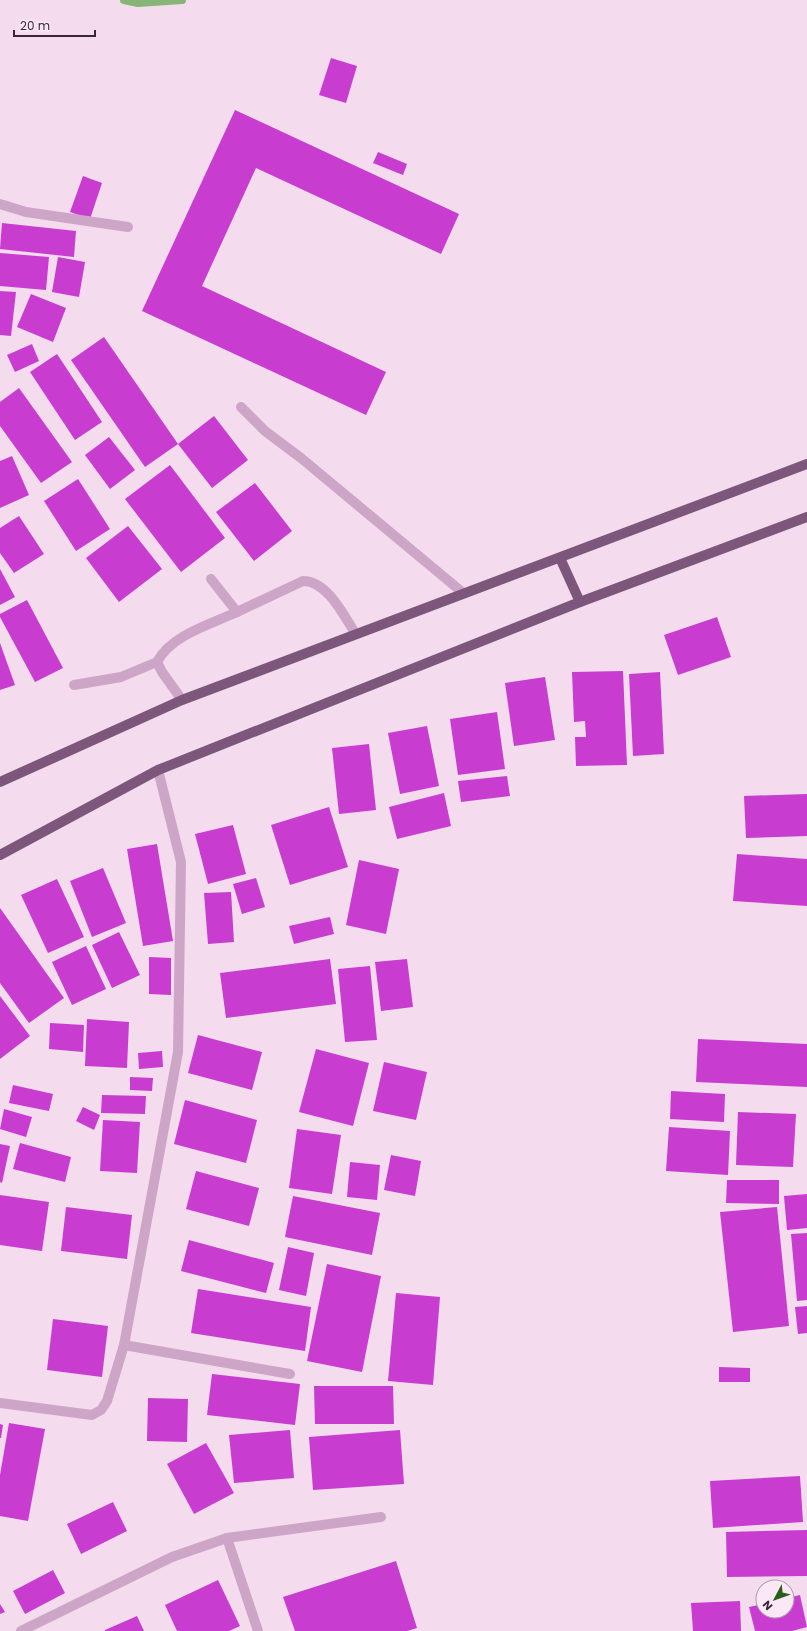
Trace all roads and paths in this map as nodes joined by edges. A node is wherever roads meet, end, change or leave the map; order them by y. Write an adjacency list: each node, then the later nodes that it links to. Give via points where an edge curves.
1 (0, 204): 2 (street, via 26,212)
2 (128, 227)
3 (241, 407): 8 (street, via 265,431)
4 (807, 464): 6 (main road)
5 (807, 517): 9 (main road)
6 (560, 558): 8 (main road); 9 (main road)
7 (211, 579): 10 (street)
8 (462, 592): 11 (main road)
9 (580, 602): 15 (main road)
10 (237, 612): 11 (street, via 303,581 312,581 337,604); 12 (street, via 174,642 162,652)
11 (355, 633): 14 (main road)
12 (157, 662): 13 (street, via 121,677); 14 (street)
13 (74, 685)
14 (182, 700): 16 (main road)
15 (158, 770): 17 (main road); 18 (street, via 181,862 178,1052)
16 (0, 782)
17 (0, 855)
18 (124, 1345): 19 (street); 20 (street, via 106,1401 101,1410 92,1415)
19 (290, 1374)
20 (0, 1403)
21 (381, 1517): 22 (street)
22 (227, 1538): 23 (street, via 172,1557); 24 (street)
23 (21, 1631)
24 (258, 1631)

